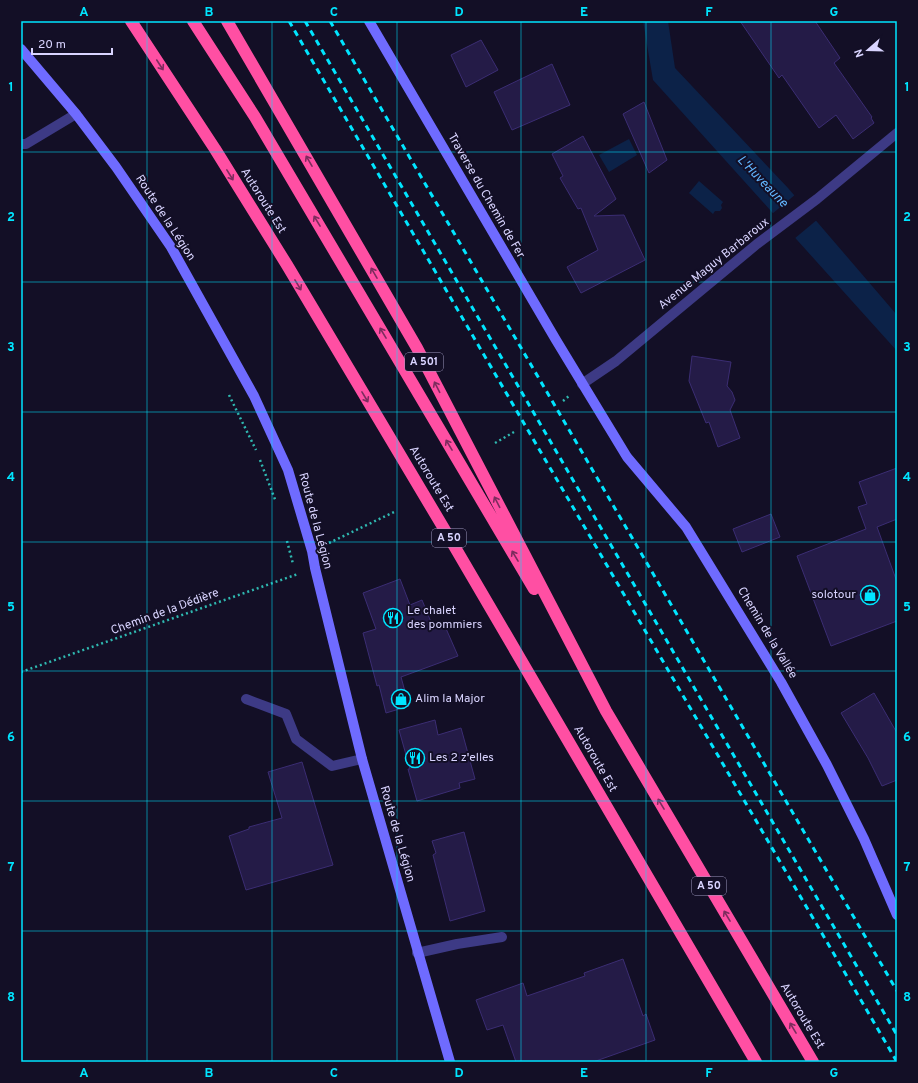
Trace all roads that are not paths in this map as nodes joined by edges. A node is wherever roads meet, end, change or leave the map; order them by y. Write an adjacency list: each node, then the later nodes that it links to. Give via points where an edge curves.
1 (131, 21): 17 (highway, Autoroute Est / A 50, one-way to 17, via 295,279)
2 (192, 21): 11 (highway, A 50, one-way to 2, via 255,117)
3 (227, 21): 11 (highway, Autoroute Est / A 501, one-way to 3, via 417,348)
4 (369, 21): 9 (main road, Traverse du Chemin de Fer)
5 (21, 49): 6 (main road, Route de la Légion)
6 (76, 114): 8 (street, via 26,144); 12 (main road, Route de la Légion, via 172,247 254,396 288,470 312,551)
7 (897, 133): 9 (street, Avenue Maguy Barbaroux, via 757,244 616,361)
8 (21, 144)
9 (582, 384): 13 (main road, Chemin de la Vallée, via 627,457 686,528 781,682 864,839)
10 (246, 699): 12 (street, via 286,714 296,738 332,766)
11 (606, 711): 18 (highway, Autoroute Est / A 50, one-way to 11)
12 (362, 759): 15 (main road, Route de la Légion)
13 (897, 915)
14 (502, 937): 15 (street)
15 (417, 953): 16 (main road, Route de la Légion)
16 (450, 1062)
17 (756, 1062)
18 (813, 1062)

